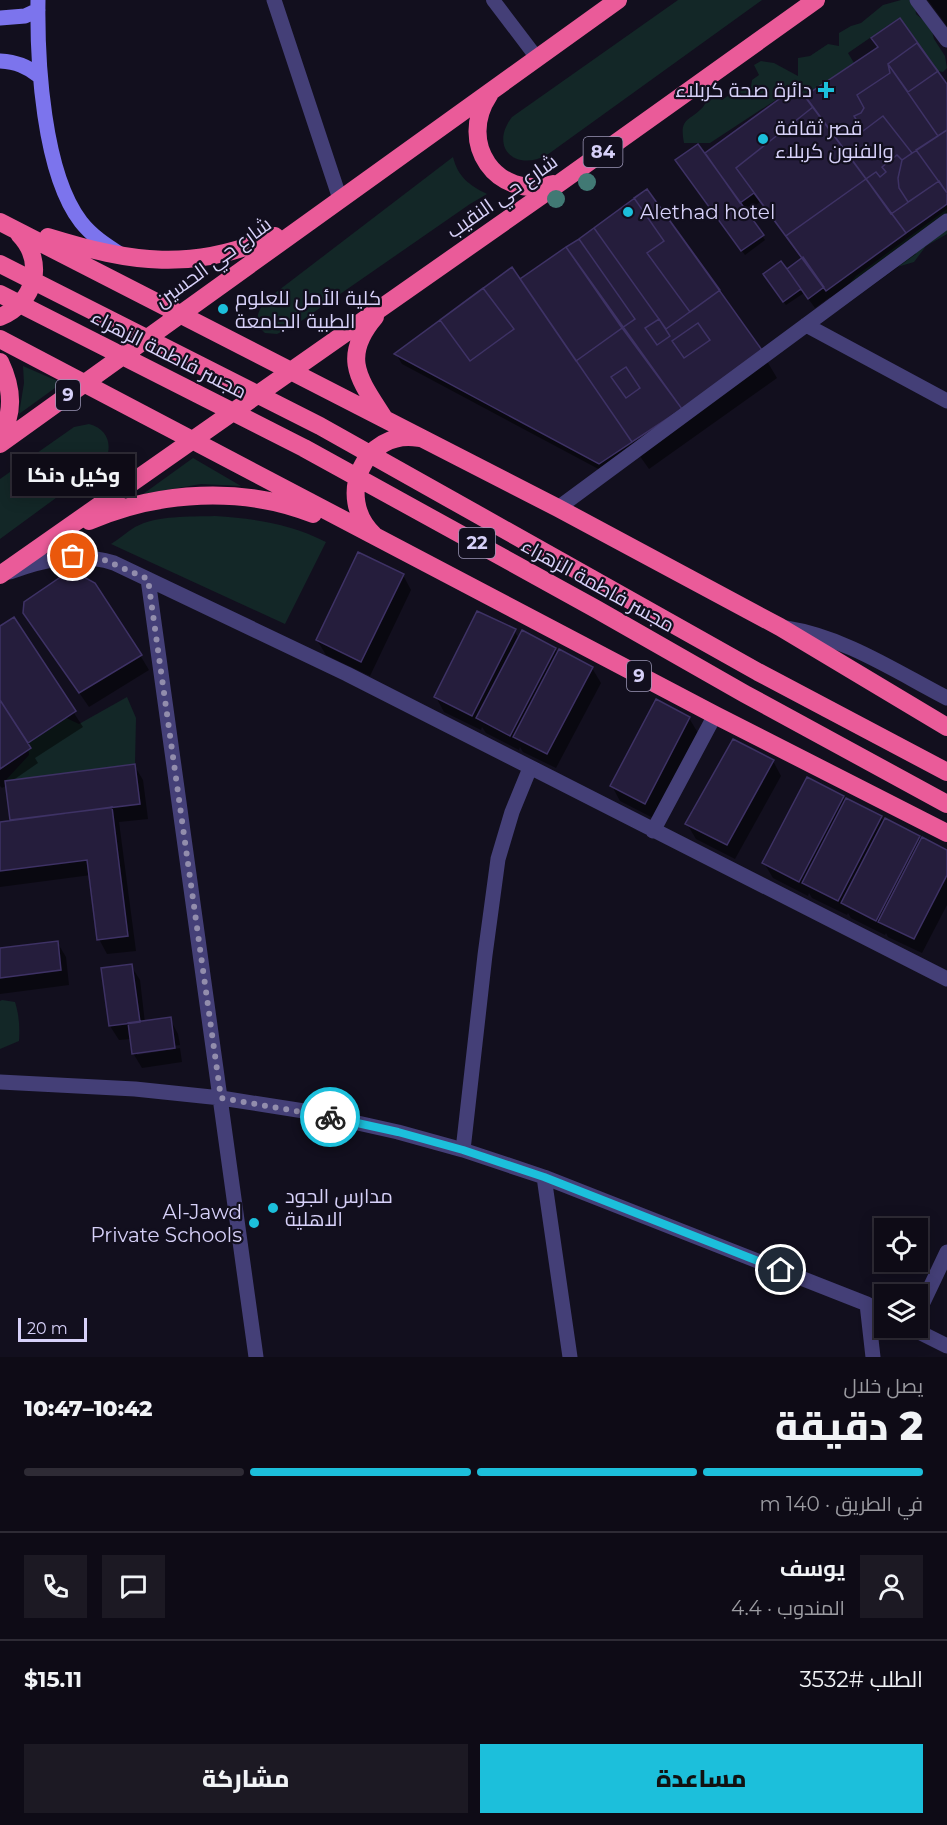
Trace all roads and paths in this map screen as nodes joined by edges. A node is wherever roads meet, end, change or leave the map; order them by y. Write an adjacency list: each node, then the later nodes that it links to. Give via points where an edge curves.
1 (274, 0): 14 (street)
2 (493, 0): 9 (lane)
3 (618, 0): 9 (highway)
4 (816, 0): 13 (highway, شارع حي النقيب / 84)
5 (917, 0): 8 (street)
6 (38, 5): 7 (main road, via 25,16); 11 (main road)
7 (0, 18)
8 (947, 40)
9 (537, 58): 12 (highway)
10 (0, 61): 11 (main road, via 14,61)
11 (39, 76): 18 (main road, via 51,146 76,216 89,232)
12 (492, 91): 13 (highway, via 481,107 476,127 478,147 487,165 502,179 521,187 541,188); 14 (highway)
13 (561, 182): 21 (highway, شارع حي النقيب / 84)
14 (340, 199): 17 (highway)
15 (947, 221): 24 (street)
16 (1, 223): 18 (highway); 22 (highway); 23 (highway, via 17,232 28,245 35,267 26,299)
17 (307, 223): 18 (highway, via 250,247 209,258 168,261); 22 (highway, شارع حي الحسين)
18 (123, 256)
19 (0, 264): 46 (highway, مجسر فاطمة الزهراء / 22, via 320,426 758,672)
20 (0, 294): 47 (highway, مجسر فاطمة الزهراء / 22, via 304,448)
21 (388, 302): 27 (highway, 84); 31 (highway, via 363,333 356,357 361,383)
22 (181, 314): 27 (highway); 28 (highway, شارع حي الحسين / 9)
23 (0, 317)
24 (806, 325): 29 (street); 36 (street)
25 (0, 339): 28 (highway)
26 (0, 362): 32 (highway, via 11,404)
27 (291, 370): 30 (highway, 84); 31 (highway)
28 (85, 383): 33 (highway); 34 (highway, شارع حي الحسين / 9)
29 (947, 401)
30 (244, 404): 33 (highway, 9)
31 (385, 419): 35 (highway)
32 (0, 436)
33 (193, 439): 37 (highway, 9); 38 (highway)
34 (0, 444)
35 (433, 444): 36 (highway); 38 (highway, via 406,436 393,439 375,450 361,467 356,480 357,508 371,533)
36 (558, 508): 41 (highway)
37 (54, 537): 38 (highway, 9, via 138,504 210,495 287,505); 39 (highway, 9)
38 (382, 542): 43 (highway, 9)
39 (0, 575): 40 (street, via 73,556 108,561)
40 (148, 579): 45 (street, via 347,674); 52 (street)
41 (780, 627): 42 (street, via 835,641); 44 (highway)
42 (947, 698)
43 (715, 715): 48 (street); 49 (highway, 9)
44 (947, 727)
45 (530, 768): 48 (street); 53 (street, via 498,859)
46 (947, 772)
47 (947, 804)
48 (653, 831): 50 (street)
49 (947, 833)
50 (947, 979)
51 (0, 1082): 52 (street)
52 (221, 1098): 53 (street, via 315,1113); 61 (street)
53 (463, 1150): 54 (street)
54 (544, 1177): 57 (street); 62 (street)
55 (947, 1252): 56 (street)
56 (928, 1291)
57 (867, 1304): 58 (street); 63 (street)
58 (874, 1308)
59 (928, 1336): 60 (street)
60 (947, 1346)
61 (256, 1357)
62 (570, 1357)
63 (873, 1357)

